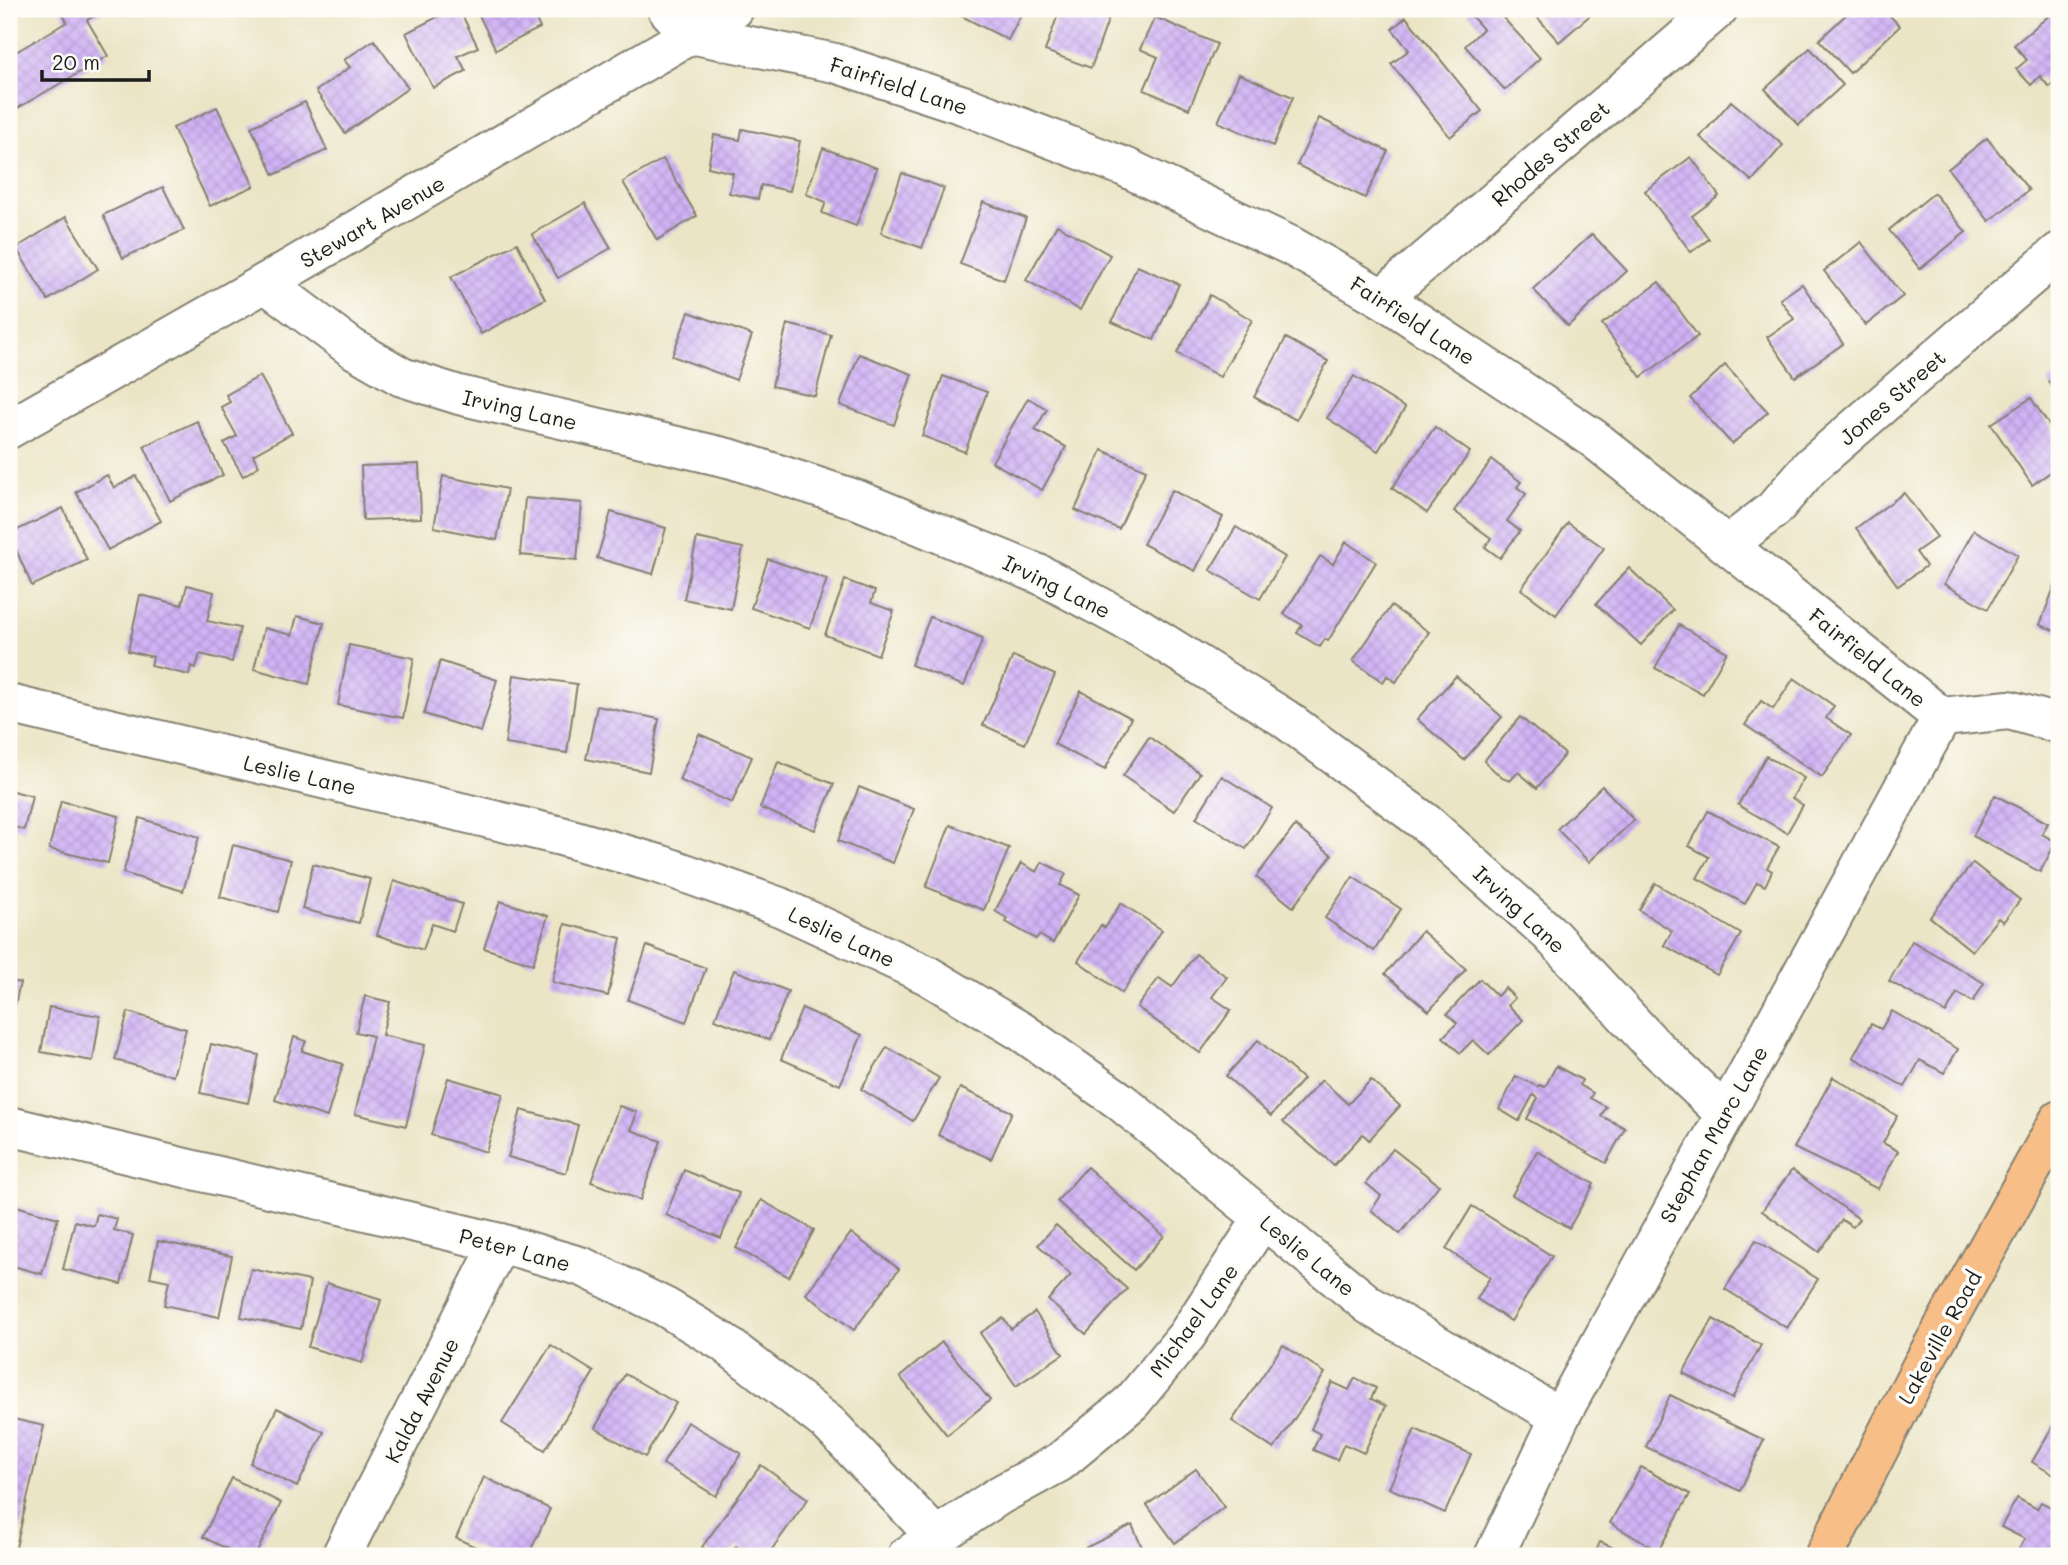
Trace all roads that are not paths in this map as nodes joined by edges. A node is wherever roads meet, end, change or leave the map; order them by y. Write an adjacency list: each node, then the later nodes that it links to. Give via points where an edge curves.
1 (734, 9): 3 (street, Stewart Avenue)
2 (1718, 9): 6 (street, Rhodes Street)
3 (679, 21): 5 (street, Stewart Avenue); 6 (street, Fairfield Lane, via 835,63 963,105 1125,167 1291,246)
4 (2059, 252): 8 (street, Jones Street, via 1811,466 1774,509)
5 (265, 283): 7 (street, Stewart Avenue); 12 (street, Irving Lane, via 352,348 402,377 459,395 732,459 858,500 1041,575 1140,628 1284,718 1426,823 1549,933 1653,1045)
6 (1382, 298): 8 (street, Fairfield Lane, via 1594,438)
7 (9, 429)
8 (1729, 544): 10 (street, Fairfield Lane)
9 (9, 704): 15 (street, Leslie Lane, via 561,836 662,865 780,907 926,975 1022,1032 1120,1101)
10 (1942, 717): 11 (street, Fairfield Lane, via 2009,710); 12 (street, Stephan Marc Lane)
11 (2059, 724)
12 (1724, 1113): 17 (street, Stephan Marc Lane)
13 (2059, 1120): 21 (main road, Lakeville Road, via 1920,1369)
14 (9, 1126): 16 (street, Peter Lane)
15 (1263, 1218): 17 (street, Leslie Lane, via 1369,1305); 18 (street, Michael Lane, via 1187,1335 1132,1402 1060,1462)
16 (500, 1243): 18 (street, Peter Lane, via 583,1267 666,1307 723,1342 829,1424); 19 (street, Kalda Avenue)
17 (1560, 1417): 20 (street, Stephan Marc Lane)
18 (922, 1547)
19 (341, 1556)
20 (1493, 1556)
21 (1825, 1556)

